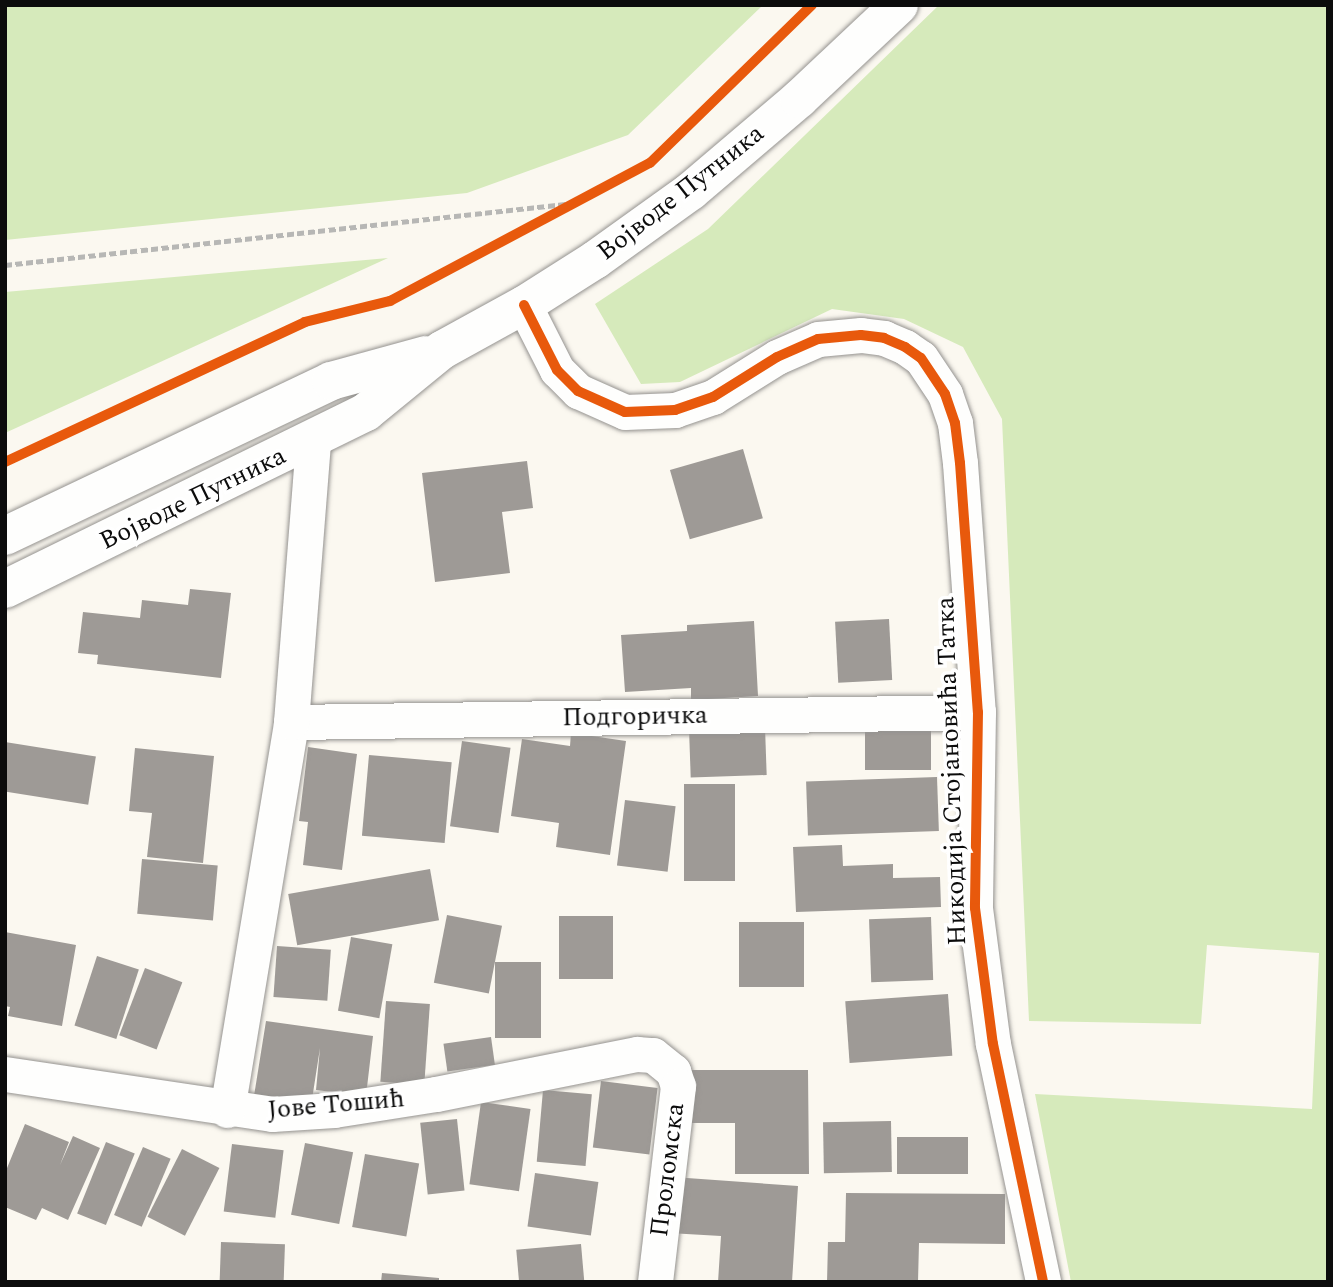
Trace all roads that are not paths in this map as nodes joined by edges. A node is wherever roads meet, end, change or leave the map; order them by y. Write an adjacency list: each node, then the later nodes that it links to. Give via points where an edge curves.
1 (898, 5): 2 (street, Војводе Путника, via 799,99 691,191)
2 (524, 305): 3 (street, Војводе Путника); 7 (street, Никодија Стојановића Татка, via 557,370 578,391 625,412 675,410 713,397 777,357 818,340 861,335 884,338 921,358 945,394 958,444)
3 (442, 350): 4 (street, Војводе Путника, via 366,412); 5 (street, Војводе Путника, via 331,381)
4 (313, 440): 6 (street, Војводе Путника); 8 (street)
5 (5, 536)
6 (5, 589)
7 (978, 712): 8 (street, Подгоричка); 13 (street, Никодија Стојановића Татка, via 975,908 993,1044)
8 (291, 722): 11 (street)
9 (664, 1061): 11 (street, Јове Тошић, via 637,1054 334,1110 272,1114); 12 (street, Проломска, via 678,1086)
10 (5, 1074): 11 (street, Јове Тошић)
11 (226, 1110)
12 (656, 1282)
13 (1043, 1282)

